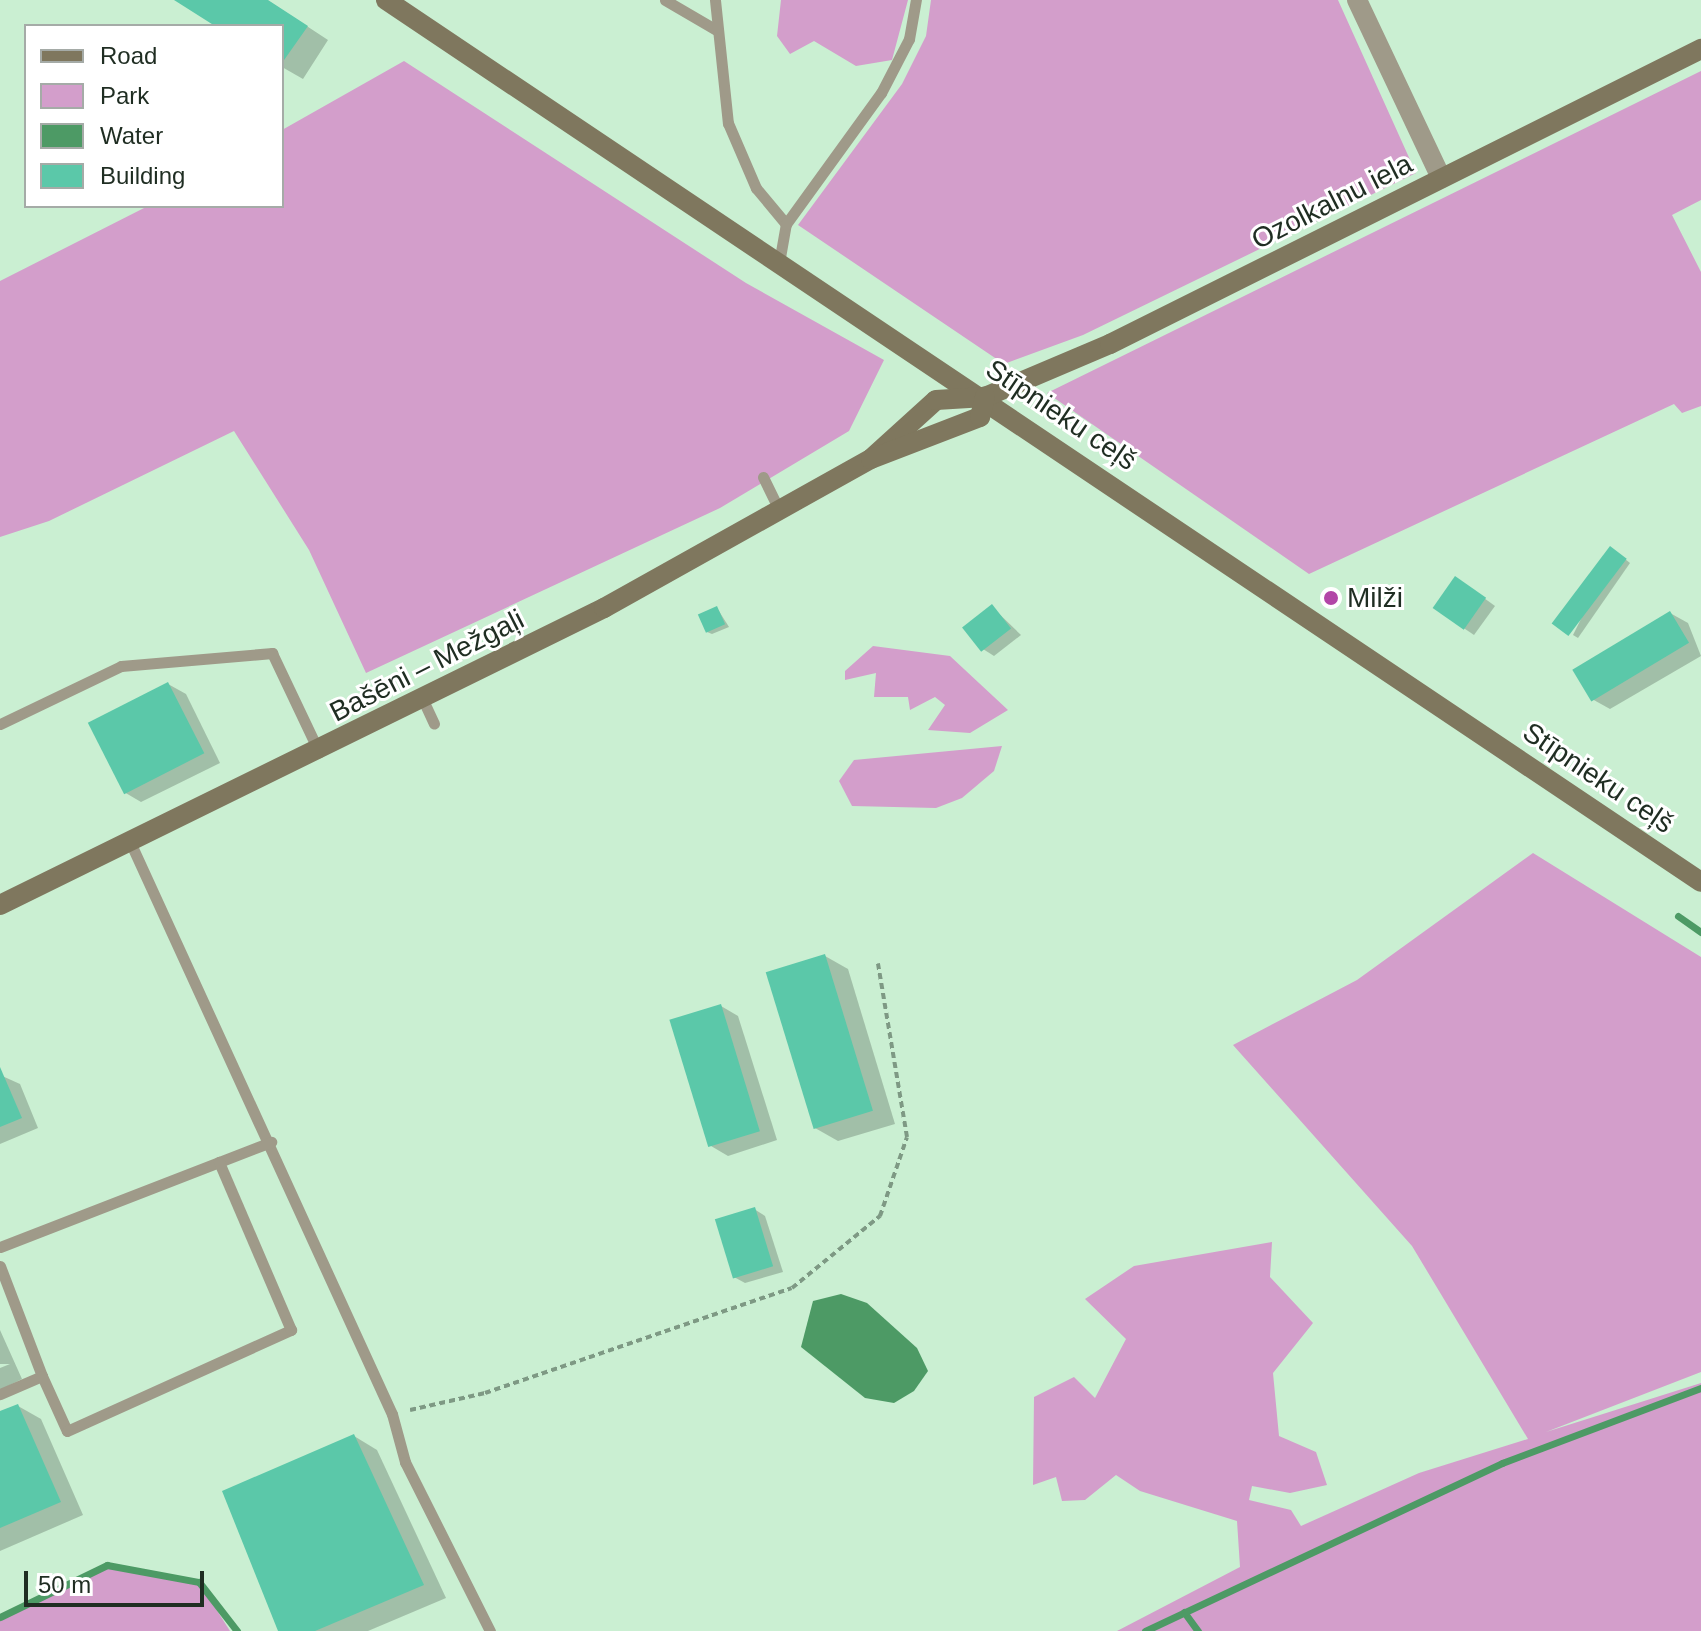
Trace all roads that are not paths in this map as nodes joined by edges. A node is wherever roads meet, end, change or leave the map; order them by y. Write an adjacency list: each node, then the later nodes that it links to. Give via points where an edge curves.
1 (386, 0): 10 (street, Stīpnieku ceļš)
2 (665, 0): 6 (lane)
3 (715, 0): 6 (lane)
4 (916, 0): 9 (lane, via 909,39 881,93)
5 (1357, 0): 8 (street)
6 (718, 31): 9 (lane, via 728,123 756,188)
7 (1701, 49): 8 (street, Ozolkalnu iela)
8 (1441, 178): 11 (street, Ozolkalnu iela, via 1110,344)
9 (786, 224): 10 (lane)
10 (779, 263): 11 (street, Stīpnieku ceļš)
11 (985, 397): 12 (street, Bašēni – Mežgaļi, via 936,400); 12 (street, Bašēni – Mežgaļi, via 980,417); 20 (street, Stīpnieku ceļš)
12 (871, 459): 14 (street, Bašēni – Mežgaļi)
13 (763, 477): 14 (lane)
14 (779, 510): 15 (street, Bašēni – Mežgaļi)
15 (423, 700): 17 (lane); 18 (street, Bašēni – Mežgaļi)
16 (0, 724): 18 (lane, via 121,666 272,653)
17 (434, 724)
18 (319, 752): 19 (street, Bašēni – Mežgaļi)
19 (131, 844): 21 (street, Bašēni – Mežgaļi); 22 (lane)
20 (1701, 882)
21 (0, 905)
22 (271, 1142): 23 (lane); 28 (lane, via 392,1414 405,1462)
23 (219, 1162): 24 (lane); 26 (lane, via 291,1330 67,1431)
24 (0, 1247)
25 (0, 1266): 26 (lane)
26 (42, 1376): 27 (lane)
27 (0, 1394)
28 (490, 1631)

